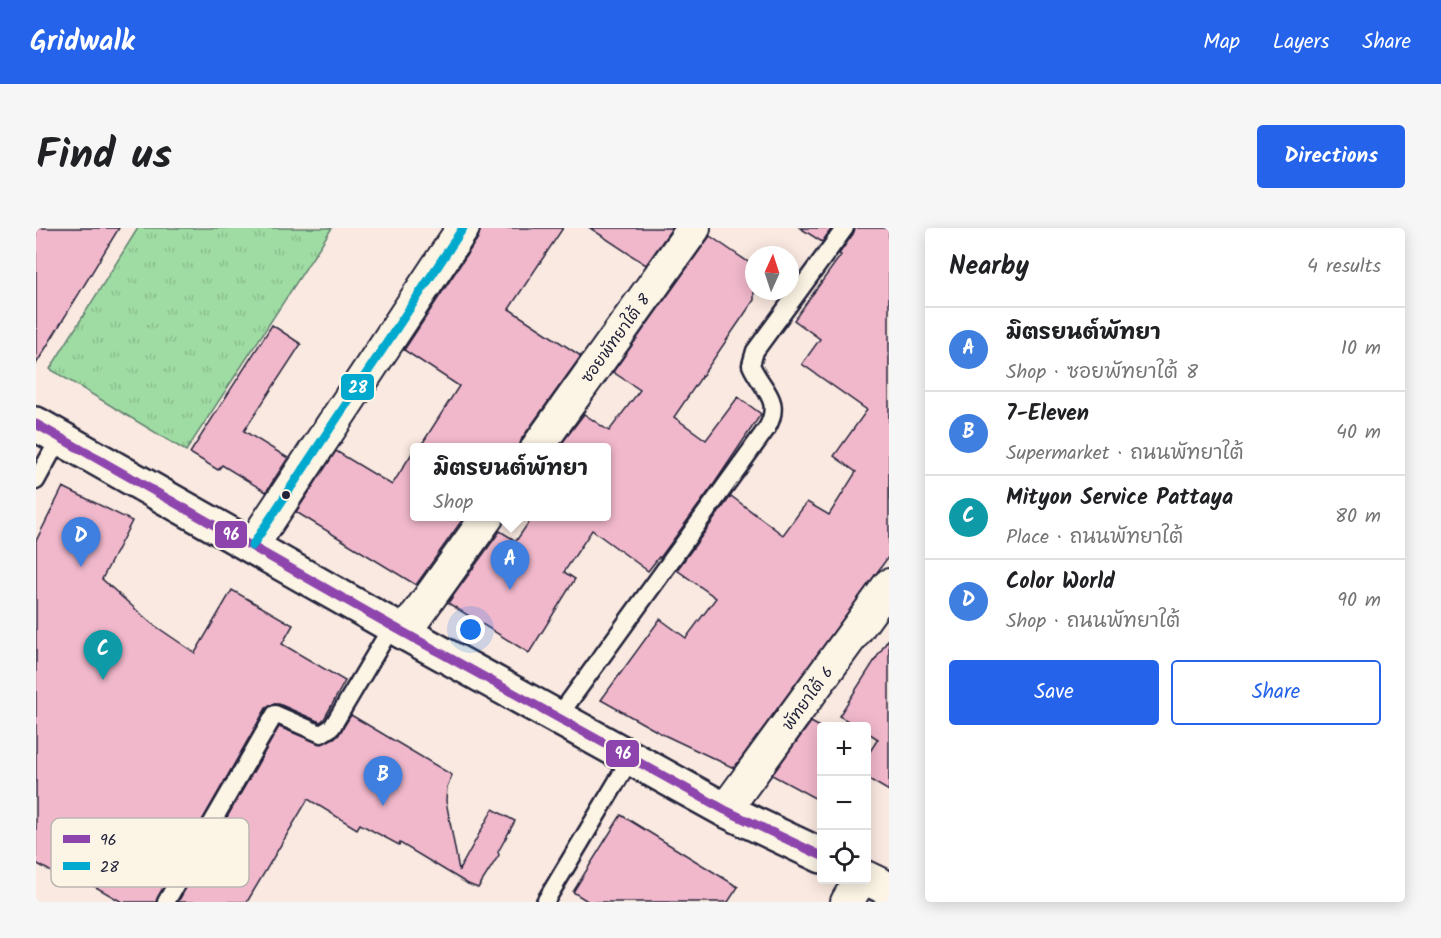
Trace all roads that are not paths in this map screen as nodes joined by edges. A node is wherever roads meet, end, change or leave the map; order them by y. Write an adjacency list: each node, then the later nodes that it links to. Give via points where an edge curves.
1 (463, 228): 8 (street)
2 (694, 228): 5 (street, ซอยพัทยาใต้ 8)
3 (845, 228): 11 (lane, via 754,351 751,365 774,404 767,428)
4 (48, 431): 6 (lane); 8 (main road)
5 (540, 443)
6 (36, 482)
7 (484, 521): 10 (street)
8 (252, 546): 10 (main road)
9 (889, 585): 13 (street, พัทยาใต้ 6)
10 (398, 629): 11 (main road); 14 (lane, via 332,727 321,734 276,714)
11 (558, 717): 12 (main road)
12 (631, 758): 13 (main road); 21 (lane)
13 (725, 810): 15 (main road)
14 (215, 818)
15 (817, 854)
16 (871, 880): 19 (main road)
17 (857, 884): 22 (street)
18 (175, 887): 20 (lane)
19 (889, 889)
20 (166, 902)
21 (545, 902)
22 (847, 902)

